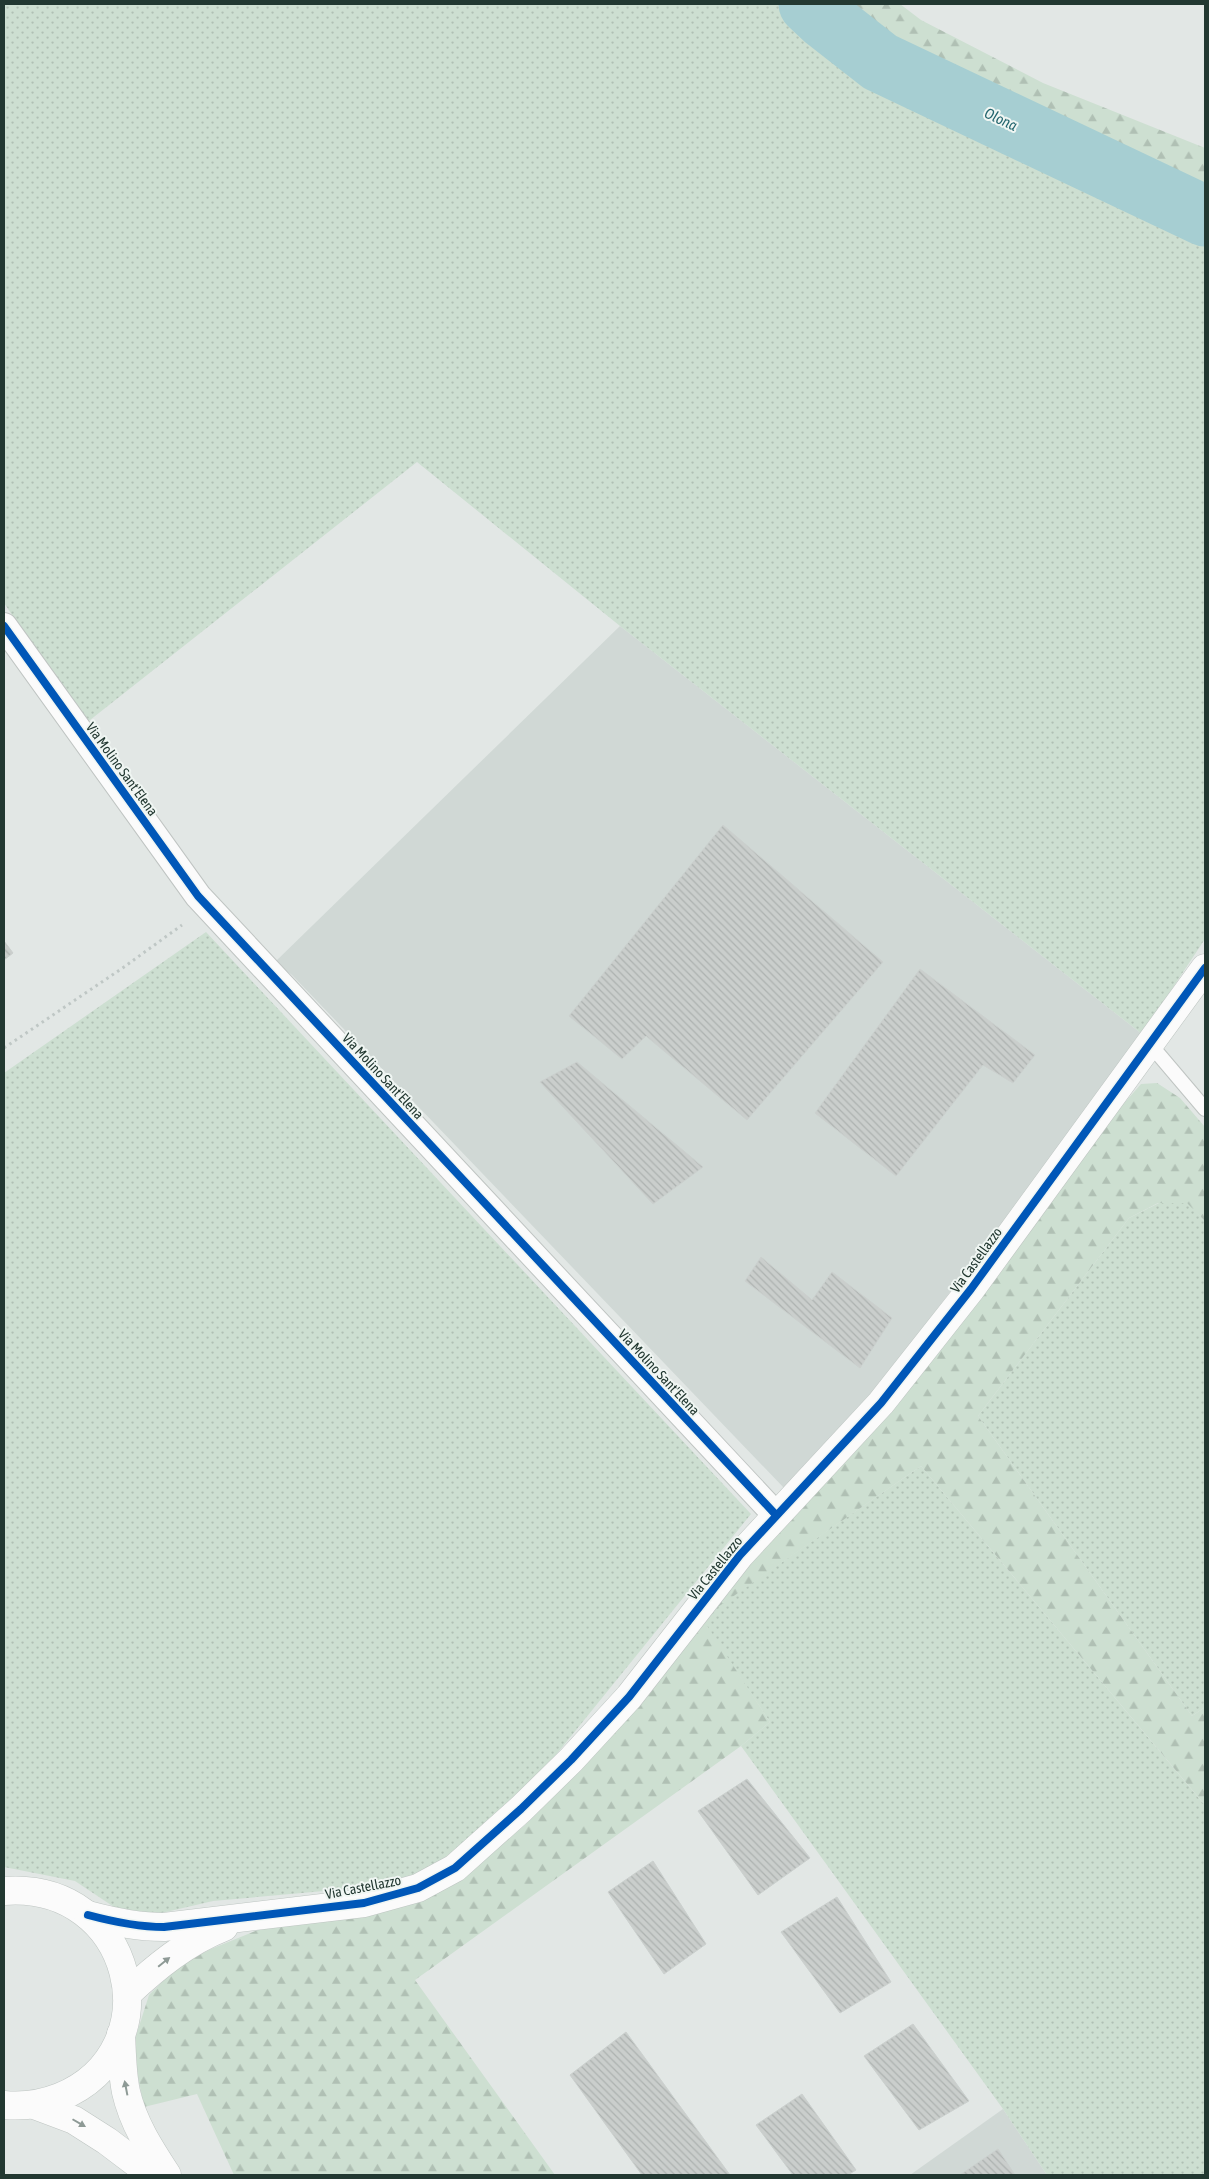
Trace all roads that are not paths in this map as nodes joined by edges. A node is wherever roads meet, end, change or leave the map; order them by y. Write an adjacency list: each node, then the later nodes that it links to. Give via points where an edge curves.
1 (4, 626): 5 (street, Via Molino Sant'Elena, via 207,906)
2 (1205, 968): 3 (street, Via Castellazzo)
3 (1149, 1043): 4 (lane); 5 (street, Via Castellazzo, via 971,1289 881,1403)
4 (1205, 1109)
5 (776, 1515): 8 (street, Via Castellazzo, via 740,1555 629,1697 571,1760 455,1868 418,1888 364,1903)
6 (4, 1891): 7 (street, via 46,1893)
7 (88, 1915): 8 (street, Via Castellazzo, via 140,1927); 9 (street, via 116,1950)
8 (254, 1916): 9 (street, Via Castellazzo, one-way to 8, via 175,1953 207,1934)
9 (127, 1994): 10 (street)
10 (121, 2034): 12 (street, via 101,2068 87,2082 71,2092); 14 (street, one-way to 10, via 141,2134 128,2101)
11 (4, 2105): 12 (street)
12 (34, 2105): 13 (street, one-way to 13, via 74,2120 107,2140)
13 (152, 2175)
14 (167, 2175)

